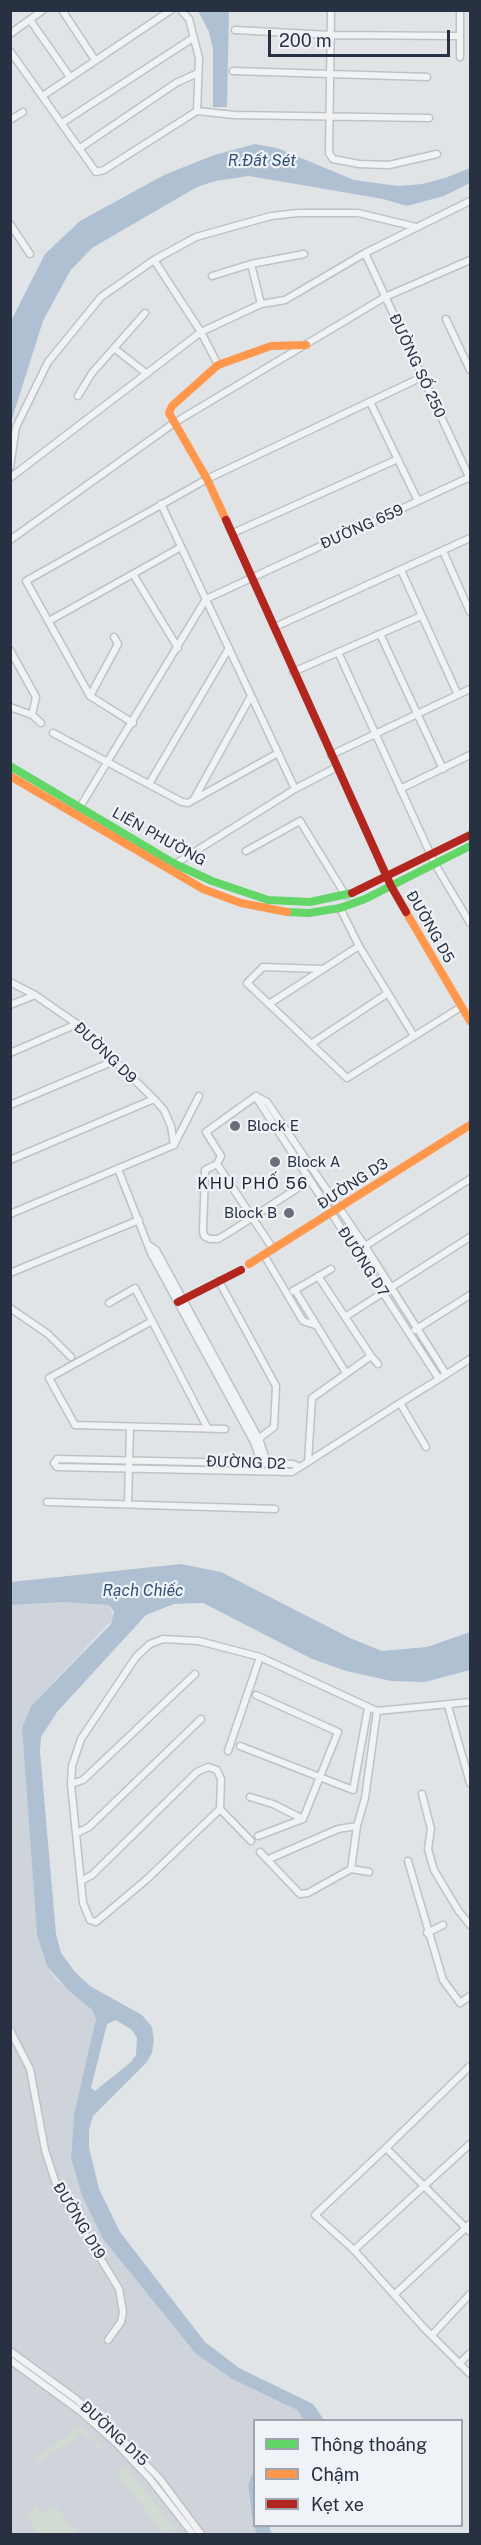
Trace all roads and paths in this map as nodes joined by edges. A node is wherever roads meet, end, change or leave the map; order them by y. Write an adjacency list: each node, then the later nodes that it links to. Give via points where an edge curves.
1 (43, 10): 7 (street)
2 (62, 10): 15 (street)
3 (171, 10): 15 (street)
4 (181, 10): 12 (street, via 189,19)
5 (331, 10): 10 (street)
6 (460, 10): 11 (street)
7 (30, 20): 9 (street); 19 (street)
8 (235, 30): 10 (street)
9 (10, 34)
10 (330, 34): 11 (street); 18 (street)
11 (460, 36): 14 (street)
12 (193, 38): 17 (street, via 199,58); 27 (street)
13 (10, 51): 21 (street)
14 (460, 57)
15 (95, 60): 19 (street)
16 (233, 72): 18 (street)
17 (198, 73): 22 (street); 28 (street, via 176,83)
18 (330, 74): 20 (street); 24 (street)
19 (70, 77): 21 (street)
20 (427, 77)
21 (44, 95): 27 (street)
22 (197, 111): 24 (street); 28 (street, via 104,170 96,171)
23 (23, 112): 26 (street)
24 (329, 116): 25 (street); 29 (street, via 329,153 333,159 389,165)
25 (429, 118)
26 (10, 120)
27 (62, 123): 28 (street)
28 (80, 148)
29 (437, 154)
30 (471, 201): 32 (street)
31 (10, 224): 34 (street)
32 (416, 226): 33 (street); 36 (street, via 358,213 272,216 196,237)
33 (365, 253): 40 (street, ĐƯỜNG SỐ 250); 41 (street, via 285,300)
34 (30, 254)
35 (304, 254): 38 (street)
36 (154, 260): 44 (street); 56 (street, via 101,297 48,362 16,427)
37 (471, 260): 40 (street)
38 (252, 264): 39 (street); 41 (street)
39 (212, 276)
40 (385, 297): 45 (street); 51 (street, ĐƯỜNG SỐ 250)
41 (261, 304): 44 (street)
42 (145, 313): 46 (street)
43 (446, 319): 47 (street)
44 (201, 332): 48 (street); 50 (street)
45 (306, 345): 48 (street, via 271,346); 54 (street)
46 (114, 348): 50 (street); 52 (street)
47 (467, 354): 49 (street)
48 (218, 365): 54 (street, via 172,406 169,413)
49 (471, 370)
50 (147, 374): 57 (street)
51 (422, 377): 53 (street); 58 (street, ĐƯỜNG SỐ 250)
52 (78, 396)
53 (371, 404): 55 (street); 59 (street)
54 (174, 423): 59 (street, ĐƯỜNG D5); 64 (street)
55 (398, 459): 60 (street); 62 (street)
56 (10, 467)
57 (10, 478)
58 (470, 478): 60 (street, ĐƯỜNG 659)
59 (207, 479): 61 (street); 62 (street, ĐƯỜNG D5)
60 (418, 501): 69 (street, ĐƯỜNG 659)
61 (161, 504): 65 (street); 73 (street, via 26,581)
62 (233, 533): 69 (street, ĐƯỜNG D5)
63 (471, 538): 66 (street)
64 (10, 540)
65 (181, 547): 68 (street); 70 (street)
66 (443, 551): 67 (street); 71 (street)
67 (401, 570): 72 (street); 74 (street)
68 (132, 574): 73 (street); 77 (street)
69 (253, 576): 70 (street, ĐƯỜNG 659); 74 (street, ĐƯỜNG D5)
70 (206, 599): 77 (street); 78 (street)
71 (471, 612)
72 (421, 616): 75 (street); 83 (street)
73 (49, 621): 84 (street)
74 (275, 627): 81 (street, ĐƯỜNG D5)
75 (380, 634): 80 (street); 88 (street)
76 (114, 637): 84 (street, via 118,644)
77 (178, 648): 90 (street)
78 (229, 648): 85 (street); 101 (street)
79 (10, 650): 87 (street, via 36,696)
80 (338, 652): 81 (street); 92 (street)
81 (293, 672): 94 (street, ĐƯỜNG D5)
82 (471, 689): 83 (street)
83 (458, 695): 88 (street)
84 (90, 696): 90 (street)
85 (252, 696): 93 (street); 104 (street)
86 (10, 707): 87 (street)
87 (32, 715): 89 (street)
88 (417, 715): 92 (street); 99 (street)
89 (41, 723)
90 (134, 723): 96 (street)
91 (53, 732): 96 (street)
92 (375, 735): 94 (street); 103 (street)
93 (278, 753): 102 (street); 104 (street)
94 (331, 755): 98 (street, ĐƯỜNG D5)
95 (471, 755): 99 (street)
96 (108, 762): 101 (street); 105 (street)
97 (10, 766): 105 (street, LIÊN PHƯỜNG)
98 (337, 767): 102 (street); 111 (street, ĐƯỜNG D5)
99 (443, 769): 103 (street)
100 (10, 776): 113 (street, LIÊN PHƯỜNG, via 203,888 241,903 277,911 309,913)
101 (149, 784): 104 (street, via 182,802)
102 (295, 789): 110 (street)
103 (400, 789): 109 (street)
104 (194, 800)
105 (80, 807): 110 (street, LIÊN PHƯỜNG)
106 (471, 835): 109 (street, LIÊN PHƯỜNG)
107 (471, 846): 109 (street, LIÊN PHƯỜNG)
108 (246, 851): 112 (street, via 300,821)
109 (433, 860): 111 (street, LIÊN PHƯỜNG); 114 (street)
110 (175, 864): 112 (street, LIÊN PHƯỜNG, via 268,900 310,902)
111 (389, 881): 112 (street, LIÊN PHƯỜNG); 113 (street, LIÊN PHƯỜNG); 122 (street, ĐƯỜNG D5)
112 (346, 896)
113 (340, 908): 115 (street)
114 (471, 923)
115 (358, 946): 116 (street); 118 (street)
116 (321, 969): 120 (street); 120 (street, via 263,967 247,983)
117 (10, 982): 119 (street, ĐƯỜNG D9)
118 (388, 993): 125 (street); 126 (street)
119 (35, 994): 121 (street); 124 (street, ĐƯỜNG D9)
120 (268, 1004): 126 (street)
121 (10, 1005)
122 (461, 1007): 123 (street, ĐƯỜNG D5); 125 (street)
123 (471, 1021)
124 (77, 1024): 127 (street); 128 (street, ĐƯỜNG D9)
125 (414, 1036): 126 (street, via 347,1078)
126 (310, 1044)
127 (10, 1053)
128 (114, 1061): 131 (street, ĐƯỜNG D9); 132 (street)
129 (200, 1096): 134 (street)
130 (256, 1096): 136 (street, via 206,1132 221,1156); 139 (street, ĐƯỜNG D7); 140 (street, ĐƯỜNG D7, via 267,1102)
131 (154, 1099): 134 (street, ĐƯỜNG D9, via 171,1126); 135 (street)
132 (10, 1105)
133 (471, 1125): 140 (street, ĐƯỜNG D3)
134 (174, 1145): 137 (street)
135 (10, 1160)
136 (217, 1164): 142 (street); 142 (street, via 205,1170 204,1236 218,1239)
137 (118, 1169): 141 (street); 143 (street)
138 (471, 1179): 145 (street)
139 (310, 1180): 140 (street, ĐƯỜNG D7); 142 (street)
140 (335, 1211): 145 (street, ĐƯỜNG D7); 146 (street, ĐƯỜNG D3); 147 (street, ĐƯỜNG D7)
141 (10, 1214)
142 (253, 1218): 146 (street)
143 (140, 1220): 152 (street); 160 (street, via 151,1252)
144 (471, 1237): 155 (street)
145 (365, 1246): 147 (street); 155 (street, ĐƯỜNG D7)
146 (273, 1249): 148 (street, ĐƯỜNG D3)
147 (357, 1252): 157 (street, ĐƯỜNG D7)
148 (264, 1255): 149 (street, ĐƯỜNG D3); 158 (street)
149 (249, 1264)
150 (331, 1269): 153 (street)
151 (241, 1270): 154 (street)
152 (10, 1273)
153 (318, 1276): 156 (street); 163 (street)
154 (219, 1281): 160 (street); 179 (street, via 276,1386 274,1427)
155 (390, 1287): 157 (street); 166 (street, ĐƯỜNG D7)
156 (295, 1290): 158 (street); 165 (street)
157 (383, 1292): 163 (street); 167 (street, ĐƯỜNG D7)
158 (287, 1294): 165 (street, via 303,1321)
159 (471, 1295): 166 (street)
160 (180, 1301): 179 (street)
161 (109, 1303): 164 (street, via 135,1288)
162 (10, 1308): 169 (street, via 48,1334)
163 (345, 1317): 168 (street)
164 (152, 1321): 176 (street, via 49,1378 75,1425); 177 (street)
165 (315, 1325): 172 (street)
166 (417, 1329): 167 (street); 173 (street, ĐƯỜNG D7)
167 (410, 1334): 174 (street, ĐƯỜNG D7)
168 (371, 1356): 171 (street); 172 (street)
169 (71, 1358)
170 (471, 1359): 173 (street)
171 (378, 1364)
172 (346, 1373): 182 (street, via 312,1398)
173 (446, 1374): 174 (street)
174 (439, 1379): 175 (street)
175 (400, 1403): 180 (street); 182 (street)
176 (130, 1426): 177 (street); 181 (street)
177 (208, 1429): 178 (street)
178 (225, 1429)
179 (256, 1440): 183 (street)
180 (426, 1447)
181 (129, 1460): 183 (street, ĐƯỜNG D2); 185 (street); 185 (street, ĐƯỜNG D2, via 57,1459 54,1463 57,1467)
182 (308, 1462): 184 (street)
183 (265, 1463): 184 (street, ĐƯỜNG D2); 186 (street)
184 (300, 1467): 186 (street, ĐƯỜNG D2, via 292,1472)
185 (129, 1468): 186 (street, ĐƯỜNG D2); 188 (street)
186 (268, 1471)
187 (47, 1502): 188 (street)
188 (128, 1504): 189 (street)
189 (275, 1509)
190 (260, 1657): 195 (street); 199 (street); 204 (street, via 199,1641 163,1639 150,1644 136,1657 81,1739)
191 (195, 1674): 204 (street, via 83,1780)
192 (256, 1695): 202 (street, via 338,1730)
193 (471, 1702): 194 (street)
194 (448, 1706): 196 (street); 201 (street)
195 (368, 1708): 196 (street); 202 (street, via 354,1789)
196 (377, 1711): 209 (street, via 365,1798)
197 (201, 1719): 210 (street, via 88,1827)
198 (240, 1746): 202 (street)
199 (228, 1751)
200 (471, 1756): 201 (street)
201 (462, 1758): 203 (street)
202 (322, 1778): 208 (street)
203 (471, 1783)
204 (71, 1784): 210 (street)
205 (422, 1794): 220 (street, via 431,1829 428,1849 434,1870)
206 (250, 1797): 208 (street)
207 (220, 1809): 212 (street); 218 (street, via 96,1922 90,1920 83,1903); 218 (street, via 221,1779 217,1770 208,1767 197,1772 92,1875)
208 (303, 1819): 211 (street)
209 (357, 1826): 214 (street); 216 (street)
210 (77, 1833): 218 (street)
211 (258, 1836)
212 (251, 1841)
213 (260, 1852): 214 (street)
214 (269, 1859): 216 (street, via 300,1894)
215 (408, 1861): 221 (street)
216 (351, 1869): 217 (street)
217 (369, 1872)
218 (81, 1881)
219 (443, 1925): 221 (street)
220 (471, 1925)
221 (427, 1934): 222 (street, via 443,1980 460,2003)
222 (471, 1996)
223 (10, 2030): 233 (street, ĐƯỜNG D19, via 30,2069 45,2150 57,2187 119,2289 121,2322)
224 (471, 2066): 226 (street)
225 (471, 2144): 227 (street)
226 (386, 2148): 227 (street); 229 (street, via 315,2215)
227 (425, 2184): 228 (street); 229 (street)
228 (469, 2228): 231 (street)
229 (354, 2250): 231 (street)
230 (471, 2294): 232 (street)
231 (394, 2295): 232 (street)
232 (432, 2335): 237 (street)
233 (108, 2340)
234 (10, 2351): 240 (street, ĐƯỜNG D15, via 120,2437 160,2479)
235 (471, 2353): 237 (street)
236 (10, 2360): 239 (street, ĐƯỜNG D15, via 80,2411 116,2443)
237 (459, 2364): 238 (street)
238 (471, 2374)
239 (193, 2535)
240 (201, 2535)

